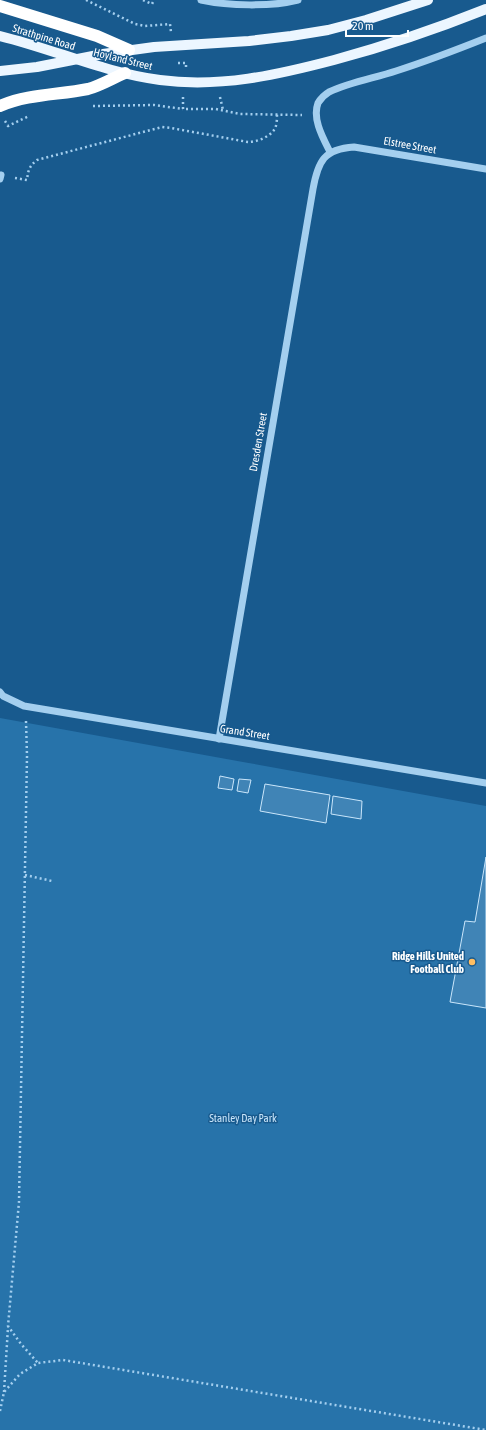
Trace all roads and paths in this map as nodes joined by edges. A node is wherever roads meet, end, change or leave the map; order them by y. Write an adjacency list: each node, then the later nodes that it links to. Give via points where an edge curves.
1 (86, 0): 10 (path, via 135,24 170,24)
2 (143, 0): 3 (path, via 152,4)
3 (154, 0)
4 (200, 0): 7 (street)
5 (298, 0): 7 (street, via 265,4)
6 (428, 0): 13 (main road, Hoyland Street, via 366,20 299,35)
7 (236, 2)
8 (0, 6): 13 (highway, via 97,36)
9 (486, 9): 16 (main road, Hoyland Street, via 412,38 257,78 228,82 184,83)
10 (171, 30)
11 (0, 36): 14 (main road, Strathpine Road)
12 (486, 38): 22 (street, via 330,92 319,102)
13 (129, 50): 14 (main road, Hoyland Street)
14 (77, 59): 15 (main road, Strathpine Road); 16 (main road, Hoyland Street)
15 (0, 71)
16 (125, 73): 18 (highway, via 89,89 28,97)
17 (183, 101): 20 (path)
18 (0, 106)
19 (86, 107): 20 (path, via 154,105)
20 (182, 109): 21 (path)
21 (277, 114): 22 (path); 27 (path, via 275,129 267,136 252,142 162,127 37,160 31,164 27,180)
22 (316, 115): 25 (street)
23 (33, 116): 24 (path, via 8,126)
24 (5, 121)
25 (330, 152): 26 (street, Elstree Street, via 345,148 367,149); 30 (street, Dresden Street, via 318,169 313,189)
26 (486, 169)
27 (0, 177)
28 (1, 694): 29 (street, Grand Street)
29 (24, 706): 30 (street, Grand Street); 32 (path, via 27,756)
30 (219, 739): 31 (street, Grand Street)
31 (486, 783)
32 (25, 875): 33 (path); 34 (path, via 19,1202)
33 (52, 881)
34 (8, 1326): 35 (path, via 20,1344); 36 (path)
35 (38, 1363): 36 (path, via 20,1374); 38 (path, via 63,1360)
36 (4, 1392): 37 (path)
37 (0, 1411)
38 (486, 1430)

